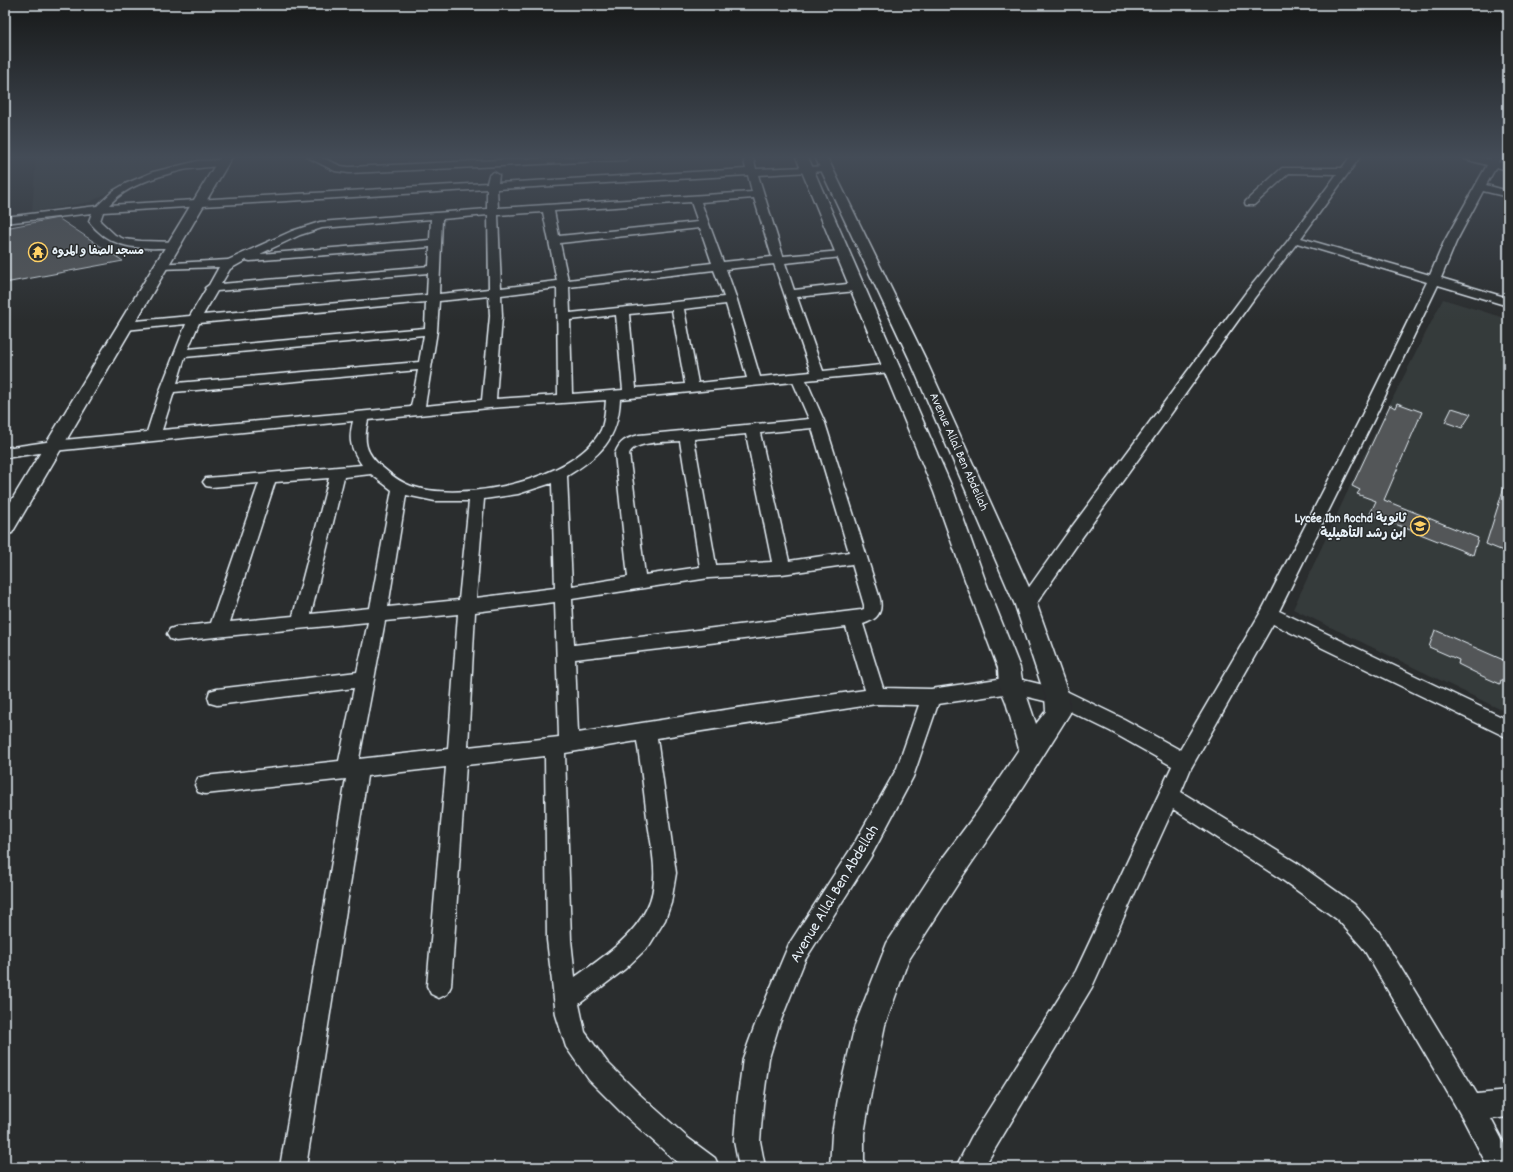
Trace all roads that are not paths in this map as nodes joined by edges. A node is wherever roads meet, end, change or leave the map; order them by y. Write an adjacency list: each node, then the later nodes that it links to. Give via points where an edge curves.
1 (76, 212): 16 (street)
2 (98, 212): 21 (street, via 94,221 102,232 116,241 138,245)
3 (193, 212): 21 (street)
4 (451, 212): 14 (street)
5 (493, 212): 6 (street); 14 (street); 32 (street)
6 (497, 212)
7 (549, 212): 19 (street)
8 (700, 212): 17 (street)
9 (762, 212): 23 (street)
10 (824, 212): 22 (street)
11 (847, 212): 76 (street, Avenue Allal Ben Abdellah)
12 (1314, 212): 18 (street)
13 (1467, 212): 28 (street)
14 (450, 215): 15 (street)
15 (437, 216): 20 (street); 24 (street, via 320,225)
16 (5, 220)
17 (705, 224): 19 (street); 26 (street)
18 (1294, 239): 28 (street); 76 (street, via 1251,294)
19 (555, 240): 29 (street)
20 (435, 243): 24 (street); 27 (street)
21 (174, 244): 25 (street)
22 (842, 254): 23 (street); 30 (street)
23 (778, 260): 26 (street); 33 (street)
24 (234, 261): 25 (street); 31 (street, via 220,272)
25 (160, 266): 41 (street)
26 (719, 266): 29 (street); 35 (street)
27 (433, 269): 31 (street); 34 (street)
28 (1434, 280): 36 (street); 79 (street)
29 (563, 284): 32 (street); 39 (street)
30 (856, 287): 33 (street); 45 (street)
31 (211, 288): 40 (street)
32 (496, 292): 34 (street); 54 (street)
33 (790, 294): 46 (street)
34 (433, 298): 40 (street); 42 (street)
35 (731, 300): 37 (street); 48 (street)
36 (1508, 302)
37 (677, 306): 38 (street); 49 (street)
38 (622, 311): 39 (street); 51 (street)
39 (565, 317): 53 (street)
40 (194, 320): 41 (street); 43 (street)
41 (125, 326): 61 (street)
42 (431, 331): 43 (street); 44 (street)
43 (180, 354): 50 (street)
44 (426, 365): 50 (street); 55 (street)
45 (891, 368): 46 (street); 86 (street, via 944,492 1009,668)
46 (818, 374): 47 (street)
47 (797, 376): 48 (street); 57 (street)
48 (754, 380): 49 (street)
49 (692, 386): 51 (street)
50 (168, 388): 60 (street)
51 (630, 393): 52 (street)
52 (613, 395): 53 (street); 65 (street, via 612,419 597,446)
53 (565, 399): 54 (street)
54 (489, 404): 55 (street)
55 (417, 412): 56 (street)
56 (361, 417): 60 (street); 63 (street, via 357,439 363,455)
57 (818, 423): 58 (street); 71 (street)
58 (752, 429): 59 (street); 72 (street)
59 (686, 435): 73 (street); 74 (street, via 639,440 627,444 623,449)
60 (152, 436): 61 (street)
61 (54, 446): 62 (street); 70 (street)
62 (5, 453)
63 (375, 469): 64 (street); 68 (street)
64 (338, 472): 66 (street); 81 (street)
65 (559, 474): 69 (street, via 530,486); 75 (street)
66 (269, 478): 67 (street); 82 (street)
67 (211, 482)
68 (400, 487): 69 (street, via 429,495); 78 (street)
69 (478, 496): 77 (street)
70 (5, 528)
71 (858, 557): 72 (street); 80 (street, via 873,605 868,616)
72 (782, 568): 73 (street)
73 (709, 572): 74 (street)
74 (637, 582): 75 (street)
75 (563, 594): 77 (street); 84 (street)
76 (1026, 604): 88 (street, Avenue Allal Ben Abdellah)
77 (467, 606): 78 (street); 95 (street)
78 (378, 614): 81 (street); 85 (street)
79 (1269, 614): 91 (street); 96 (street)
80 (853, 618): 84 (street); 87 (street)
81 (300, 622): 82 (street)
82 (218, 630): 83 (street)
83 (176, 634)
84 (565, 653): 93 (street)
85 (365, 679): 89 (street); 97 (street)
86 (1011, 685): 88 (street); 90 (street); 94 (street)
87 (876, 696): 90 (street); 92 (street)
88 (1057, 696): 94 (street, Avenue Allal Ben Abdellah, via 1058,713); 96 (street)
89 (217, 697)
90 (931, 697): 107 (street, Avenue Allal Ben Abdellah, via 906,771 862,851 797,952 767,1025 756,1058 750,1104 747,1142)
91 (1508, 729)
92 (646, 732): 93 (street); 101 (street, via 665,873 663,893 649,927 631,948)
93 (562, 745): 95 (street); 101 (street, via 557,914)
94 (1032, 750): 108 (street, Avenue Allal Ben Abdellah, via 897,953 868,1032 848,1134)
95 (457, 758): 97 (street); 100 (street)
96 (1184, 762): 99 (street)
97 (353, 770): 98 (street); 105 (street)
98 (205, 785)
99 (1168, 795): 103 (street, via 1289,871 1346,912 1371,940); 109 (street, via 1084,979)
100 (439, 986)
101 (566, 999): 106 (street, via 575,1038 598,1071 635,1108)
102 (1508, 1104): 103 (street)
103 (1471, 1108): 104 (street)
104 (1496, 1166)
105 (293, 1167)
106 (706, 1167)
107 (752, 1167)
108 (847, 1167)
109 (969, 1167)

